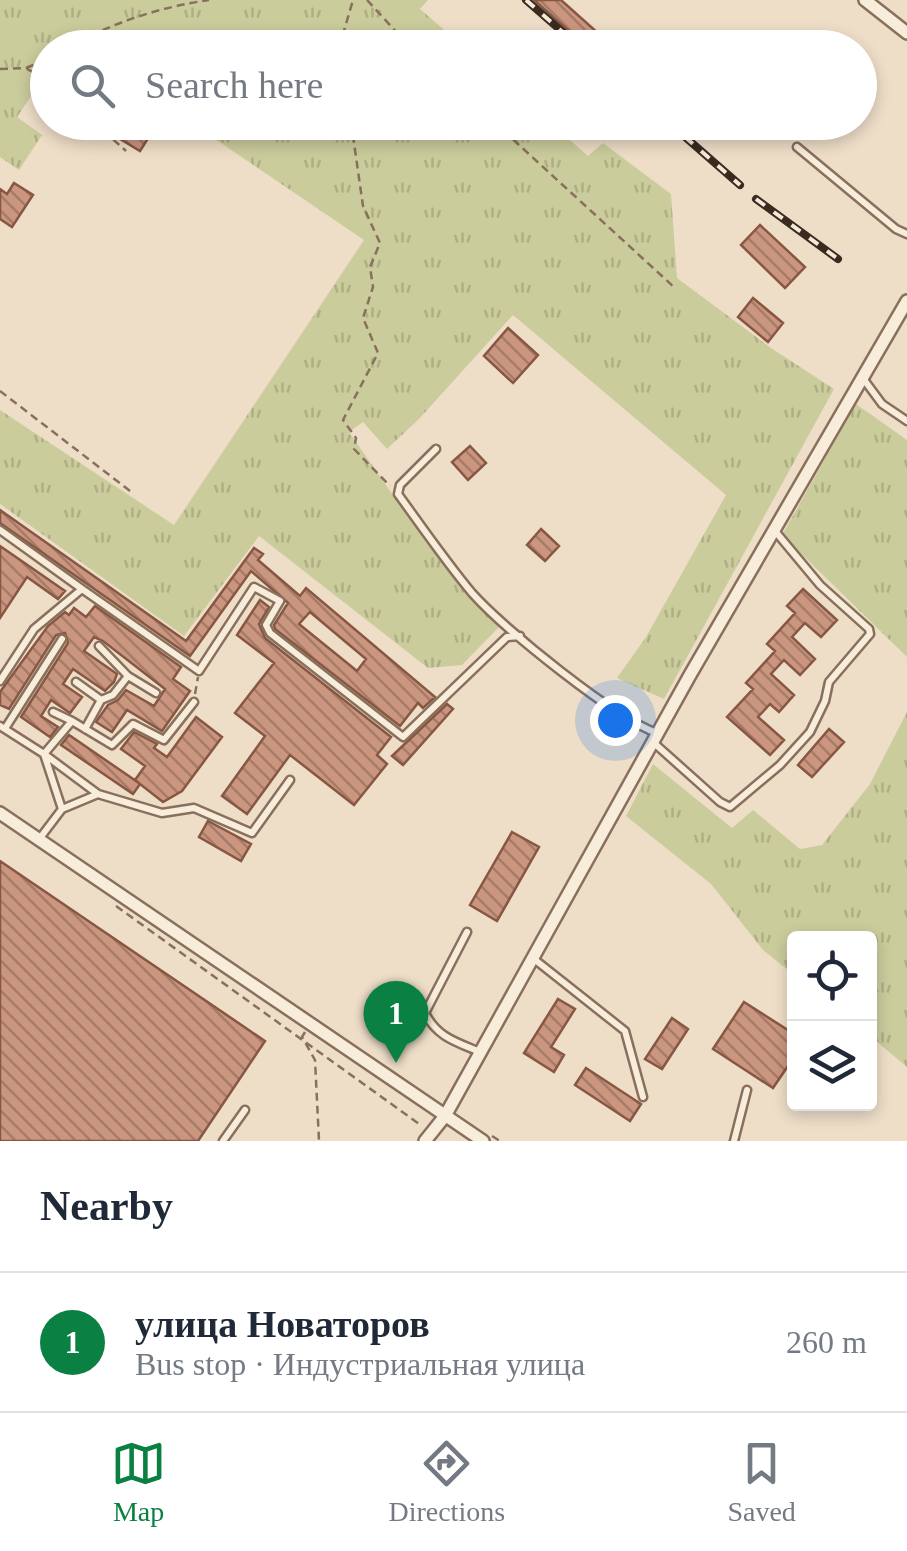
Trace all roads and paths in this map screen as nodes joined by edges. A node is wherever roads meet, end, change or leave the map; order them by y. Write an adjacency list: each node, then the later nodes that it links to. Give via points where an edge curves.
1 (208, 0): 5 (path, via 176,4)
2 (353, 0): 6 (path)
3 (367, 0): 7 (path)
4 (865, 0): 8 (street)
5 (105, 30)
6 (344, 30)
7 (394, 30)
8 (907, 33)
9 (30, 66): 10 (path)
10 (26, 68): 11 (path); 12 (path)
11 (0, 69)
12 (30, 70)
13 (115, 140): 17 (path)
14 (354, 140): 26 (path, via 363,206 380,243 364,318 378,352 343,420 356,438 354,449)
15 (514, 140): 19 (path)
16 (797, 147): 18 (lane)
17 (126, 150)
18 (907, 234)
19 (674, 288)
20 (907, 302): 21 (street)
21 (861, 376): 23 (lane, via 882,404); 27 (street)
22 (0, 391): 25 (path)
23 (907, 421)
24 (436, 448): 26 (lane)
25 (134, 494)
26 (398, 494): 30 (lane, via 474,595)
27 (774, 529): 44 (street); 44 (lane, via 870,634 828,682 810,732 730,807)
28 (0, 530): 29 (lane)
29 (82, 589): 33 (lane); 35 (lane, via 34,629)
30 (520, 636): 33 (lane, via 506,637 404,737 270,633 266,624 280,601 254,587); 44 (lane)
31 (62, 640): 42 (lane)
32 (99, 646): 34 (lane)
33 (199, 671): 39 (path)
34 (128, 676): 37 (lane); 38 (lane)
35 (0, 682)
36 (76, 682): 38 (lane)
37 (156, 693)
38 (101, 700): 43 (lane)
39 (194, 702): 43 (lane, via 164,740 133,724 112,745)
40 (53, 712): 41 (lane)
41 (72, 721): 43 (lane); 45 (lane)
42 (3, 726): 45 (lane)
43 (85, 729)
44 (655, 738): 53 (street)
45 (44, 754): 47 (lane); 48 (lane)
46 (290, 780): 47 (lane, via 252,833 194,808 162,813)
47 (98, 794): 48 (lane)
48 (62, 808): 50 (lane)
49 (0, 813): 50 (street)
50 (40, 839): 54 (street)
51 (111, 903): 55 (path)
52 (467, 932): 56 (lane, via 425,1013 445,1038)
53 (533, 958): 56 (street); 58 (lane, via 625,1030)
54 (311, 1022): 55 (path); 60 (street)
55 (302, 1037): 61 (path); 63 (path, via 315,1060)
56 (481, 1052): 60 (street)
57 (747, 1090): 65 (lane)
58 (643, 1096)
59 (244, 1110): 62 (lane)
60 (445, 1116): 61 (street); 64 (street)
61 (428, 1137)
62 (223, 1141)
63 (319, 1141)
64 (482, 1141)
65 (734, 1141)

